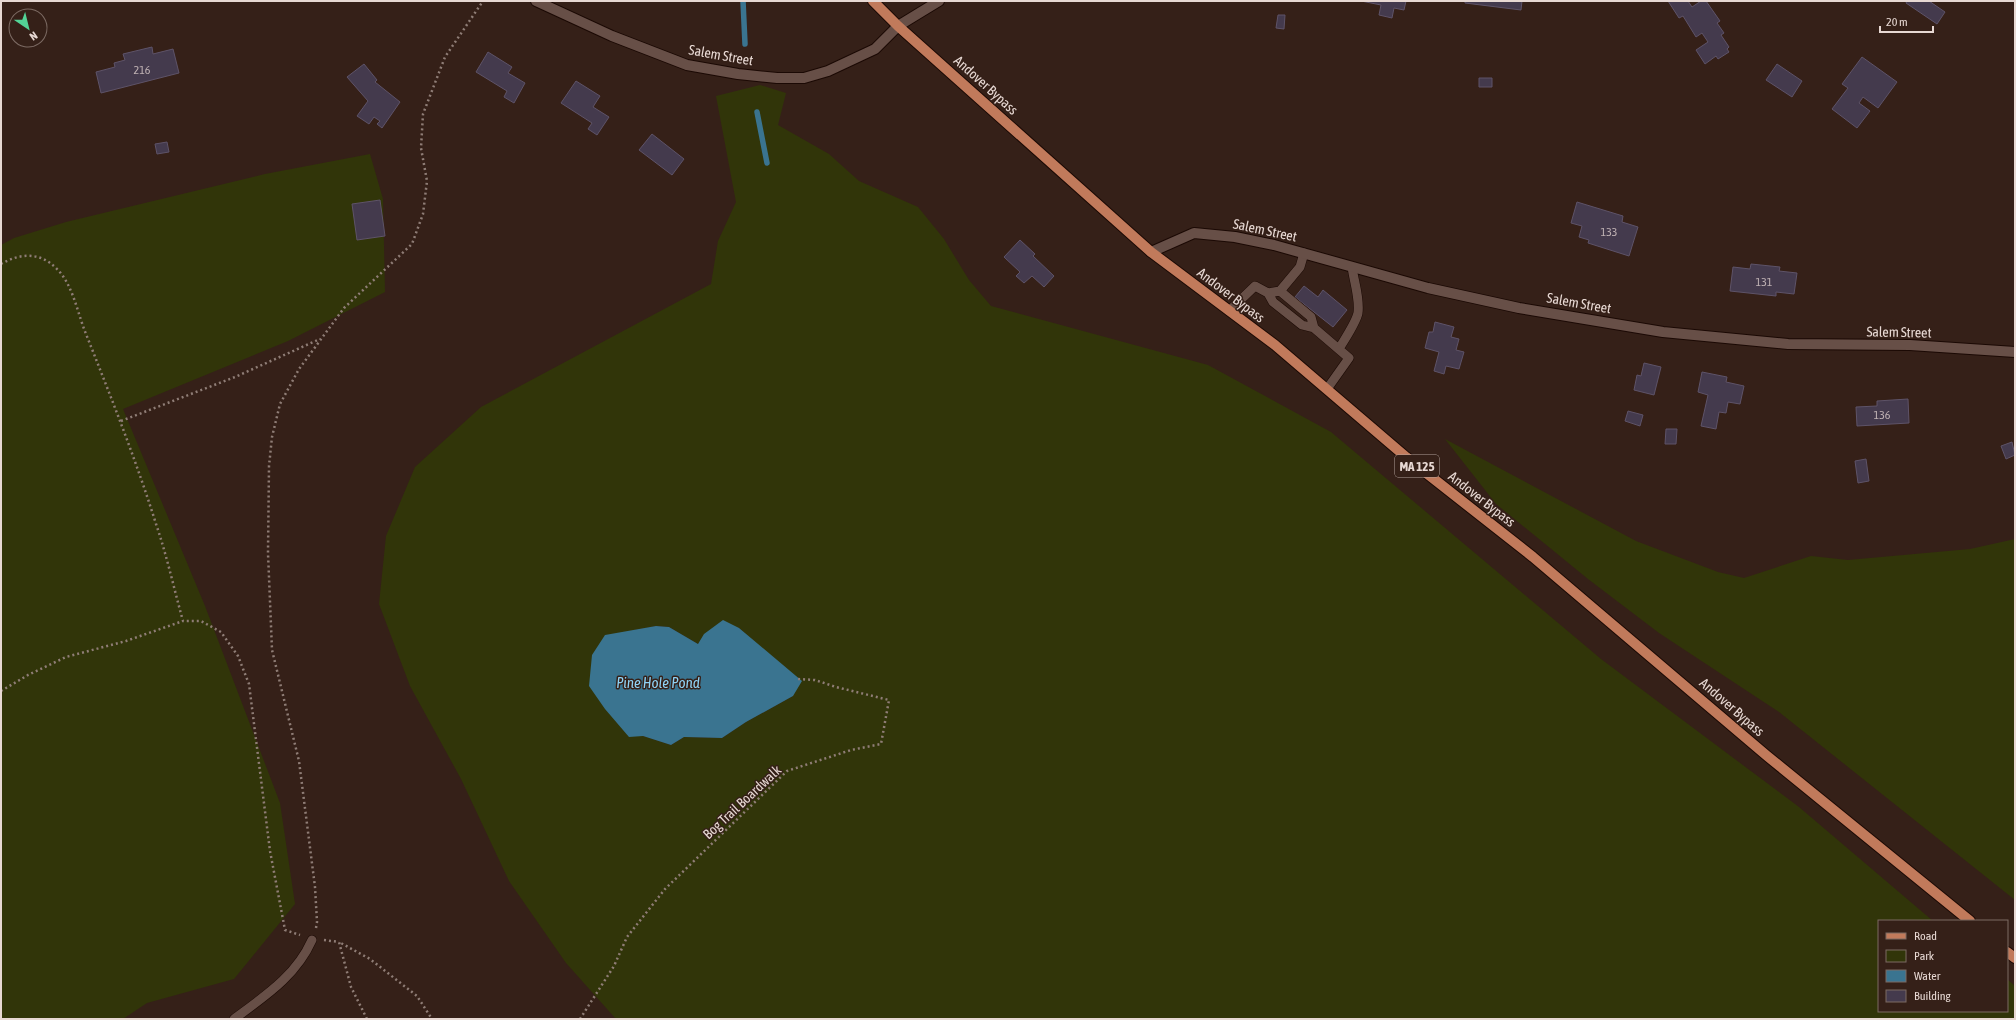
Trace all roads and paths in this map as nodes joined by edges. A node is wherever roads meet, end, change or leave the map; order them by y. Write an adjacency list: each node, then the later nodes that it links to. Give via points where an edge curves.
1 (483, 1): 14 (path, via 445,57 423,114 421,148 427,181 423,214 412,244 344,308)
2 (536, 1): 5 (street, Salem Street, via 612,36 687,64 738,74 777,78 804,78 828,71 875,49)
3 (873, 1): 5 (main road, Andover Bypass / MA 125)
4 (939, 1): 5 (street, Salem Street)
5 (898, 26): 6 (main road, Andover Bypass / MA 125)
6 (1151, 252): 7 (street, Salem Street, via 1194,233 1235,237); 12 (main road, Andover Bypass / MA 125)
7 (1304, 253): 9 (street, Salem Street); 10 (lane, via 1300,267)
8 (1, 264): 18 (path, via 12,258 27,255 43,258 67,281)
9 (1352, 267): 15 (lane, via 1358,296 1358,314); 16 (street, Salem Street, via 1428,288 1519,308 1663,332 1788,344 1910,345)
10 (1280, 291): 11 (lane); 13 (lane, via 1311,316)
11 (1268, 293): 12 (lane, via 1255,286); 13 (lane, via 1273,302 1302,325)
12 (1229, 311): 17 (main road, Andover Bypass / MA 125, via 1275,345)
13 (1314, 328): 15 (lane)
14 (322, 339): 18 (path, via 235,378); 23 (path, via 299,369 280,404 272,437 269,466 268,524 272,650 299,761 304,795 317,922)
15 (1339, 349): 17 (lane, via 1349,358)
16 (2015, 352)
17 (1327, 389): 22 (main road, Andover Bypass / MA 125, via 1406,457 1533,558 1766,755)
18 (121, 421): 19 (path, via 157,526)
19 (183, 621): 21 (path, via 66,658 28,675); 23 (path, via 200,621 221,632 238,656 248,684 270,852 285,930)
20 (798, 679): 28 (path, Bog Trail Boardwalk, via 815,680 889,700 881,744 851,750 787,771 665,889 627,937 614,966)
21 (1, 691)
22 (1969, 920)
23 (312, 940): 24 (path); 25 (lane, via 292,973)
24 (339, 942): 26 (path, via 351,987); 27 (path, via 370,959 417,996)
25 (234, 1019)
26 (368, 1019)
27 (432, 1019)
28 (579, 1019)

